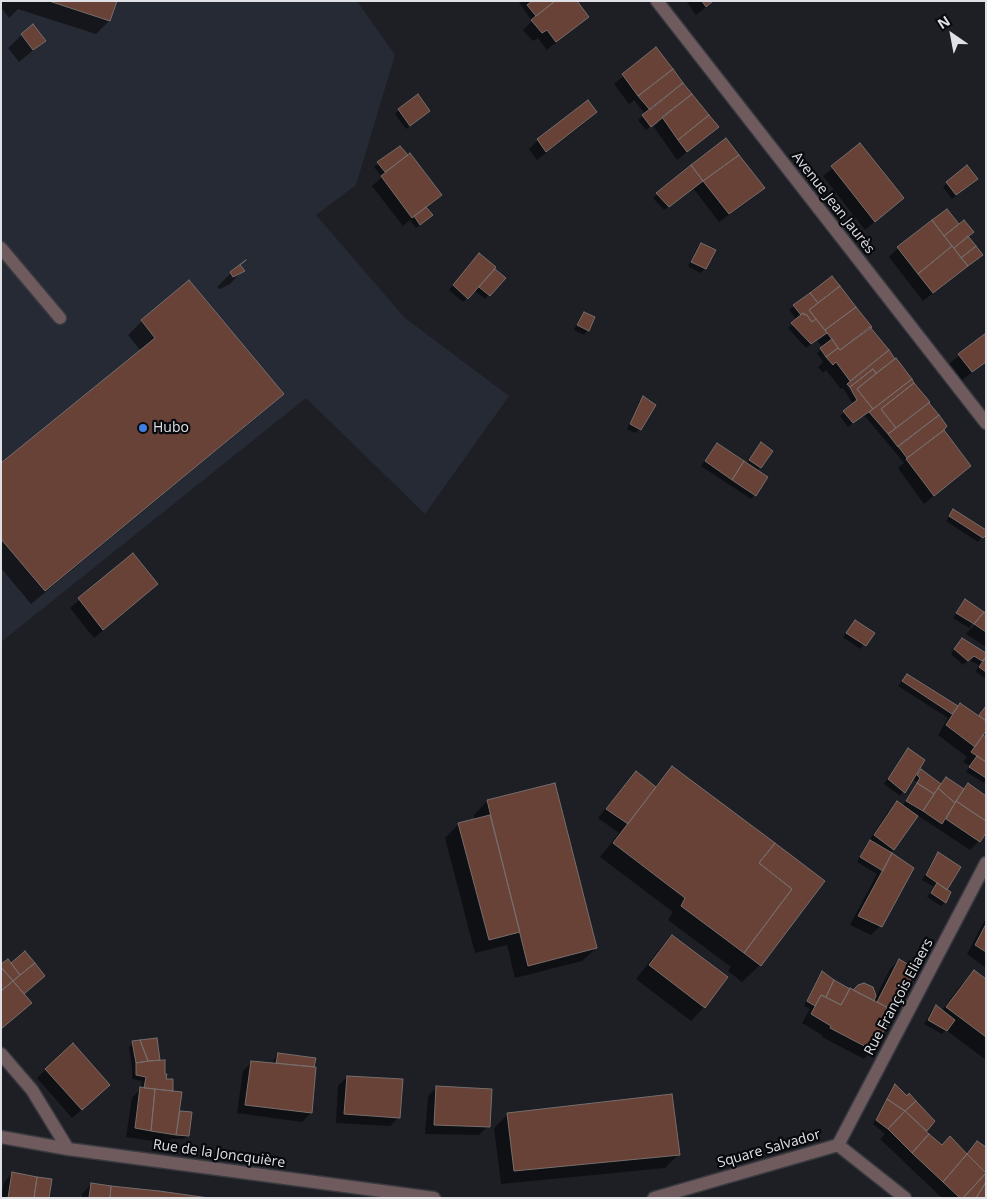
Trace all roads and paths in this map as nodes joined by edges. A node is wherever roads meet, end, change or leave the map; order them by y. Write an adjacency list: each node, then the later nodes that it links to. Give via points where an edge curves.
1 (657, 1): 4 (street, Avenue Jean Jaurès)
2 (1, 248): 3 (street)
3 (60, 318)
4 (986, 423)
5 (986, 863): 8 (street, Rue François Eliaers)
6 (1, 1054): 9 (street, via 32,1090)
7 (1, 1137): 9 (street, Rue de la Joncquière)
8 (838, 1145): 11 (street, Square Salvador); 12 (street, Square Salvador)
9 (68, 1149): 10 (street, Rue de la Joncquière)
10 (434, 1198)
11 (654, 1198)
12 (905, 1198)

